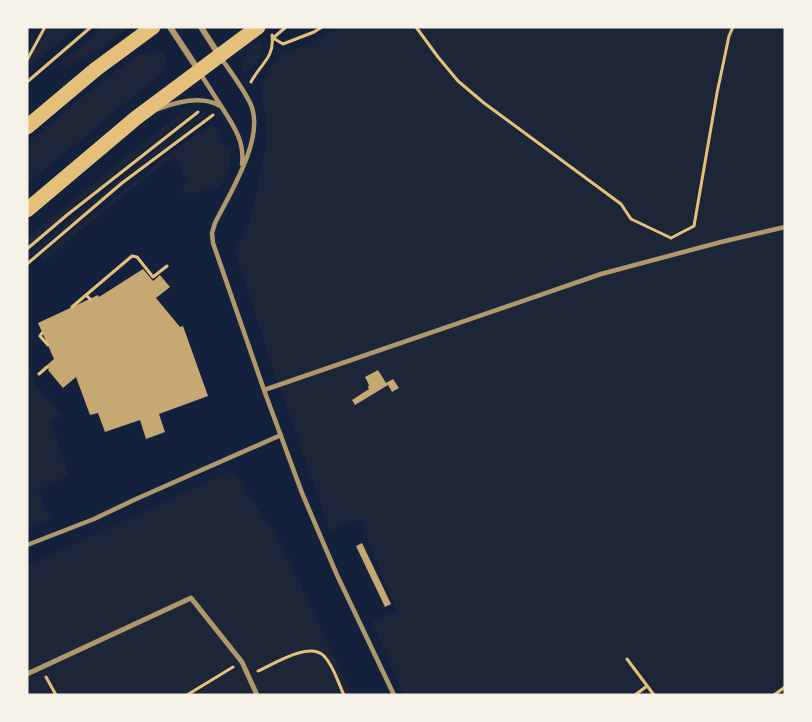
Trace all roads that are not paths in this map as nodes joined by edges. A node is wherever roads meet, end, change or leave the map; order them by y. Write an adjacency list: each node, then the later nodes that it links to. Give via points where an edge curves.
1 (153, 27): 9 (main road)
2 (170, 27): 6 (street)
3 (201, 27): 5 (street)
4 (258, 27): 5 (main road)
5 (220, 55): 6 (main road); 10 (lane, via 251,104 253,114 254,132)
6 (199, 71): 7 (lane); 8 (main road)
7 (222, 107): 8 (lane, via 211,102 188,101); 10 (lane, via 240,141)
8 (136, 118): 11 (main road)
9 (27, 128)
10 (241, 171): 13 (lane, via 212,233 213,243)
11 (27, 210)
12 (785, 227): 13 (lane, via 601,274)
13 (264, 390): 14 (lane)
14 (281, 435): 15 (lane); 18 (lane, via 314,524)
15 (27, 545)
16 (27, 674): 17 (street, via 191,598 242,662)
17 (257, 695)
18 (394, 695)

